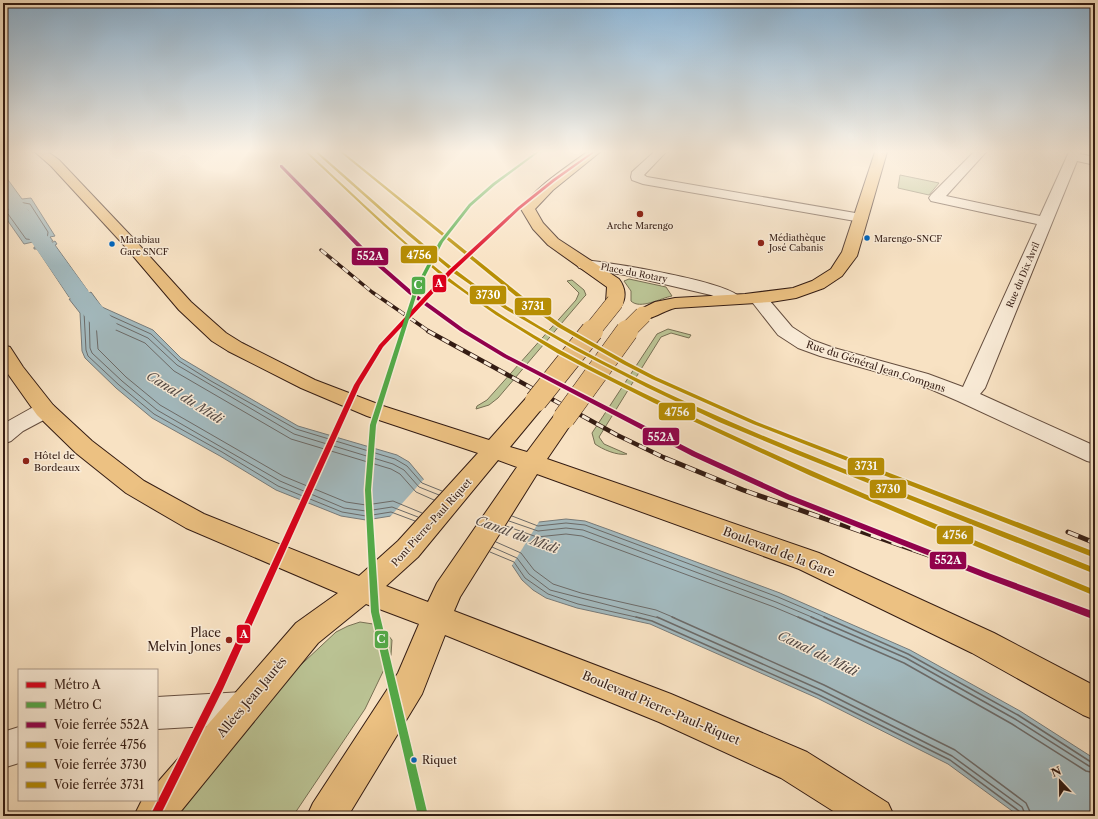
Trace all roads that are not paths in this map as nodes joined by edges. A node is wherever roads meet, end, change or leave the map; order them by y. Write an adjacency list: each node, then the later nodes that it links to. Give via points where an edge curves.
1 (80, 190): 17 (main road, Boulevard de la Gare, via 185,306 219,337 282,371 367,408)
2 (546, 190): 9 (main road, via 531,203 528,209 530,217 538,228)
3 (702, 190): 7 (street)
4 (869, 190): 7 (main road)
5 (943, 190): 8 (street, via 936,198)
6 (1059, 190): 8 (street, Rue du Dix Avril)
7 (861, 218): 10 (main road, via 848,257 835,274 822,283 798,292)
8 (1046, 222): 14 (street, Rue du Dix Avril, via 974,388)
9 (584, 265): 11 (street, Place du Rotary, via 625,270 717,290); 12 (main road, Place du Rotary, via 601,274 615,286)
10 (758, 298): 11 (main road); 14 (street, Rue du Général Jean Compans, via 785,331 805,344 921,378)
11 (733, 299): 19 (main road, bridge, via 675,303 661,306 643,315 626,332)
12 (615, 302): 17 (main road, Pont Pierre-Paul Riquet, bridge)
13 (3, 351): 15 (main road, Boulevard Pierre-Paul-Riquet)
14 (966, 396): 18 (street, Rue du Général Jean Compans)
15 (45, 410): 16 (street, via 15,426); 20 (main road, Boulevard Pierre-Paul-Riquet, via 84,447 135,487 195,521)
16 (3, 436)
17 (495, 450): 19 (main road, Boulevard de la Gare); 20 (main road, Pont Pierre-Paul Riquet, via 408,550)
18 (1094, 454)
19 (532, 463): 21 (main road, via 447,592); 22 (main road, Boulevard de la Gare, via 809,561 983,643)
20 (363, 590): 21 (main road, Boulevard Pierre-Paul-Riquet); 23 (main road, Allées Jean Jaurès, via 307,633)
21 (437, 619): 28 (main road, via 410,683); 29 (main road, Boulevard Pierre-Paul-Riquet, via 671,710 794,765)
22 (1095, 704)
23 (243, 708): 24 (street); 27 (main road, Allées Jean Jaurès)
24 (158, 713)
25 (18, 746): 26 (street)
26 (3, 750)
27 (152, 816)
28 (326, 816)
29 (875, 816)

